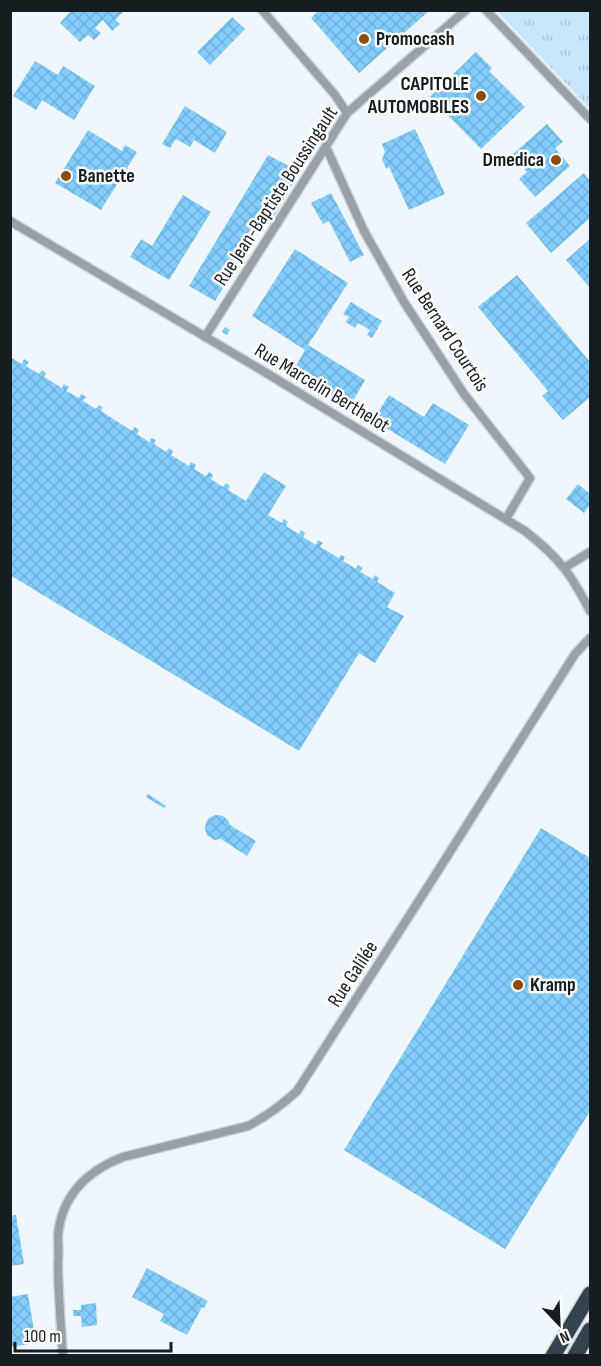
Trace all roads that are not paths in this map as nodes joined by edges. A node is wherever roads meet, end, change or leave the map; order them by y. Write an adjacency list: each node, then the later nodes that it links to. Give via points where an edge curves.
1 (262, 10): 4 (street)
2 (466, 10): 4 (street, Rue Jean-Baptiste Boussingault)
3 (486, 10): 5 (street)
4 (347, 113): 6 (street, Rue Jean-Baptiste Boussingault)
5 (591, 119)
6 (326, 147): 8 (street, Rue Jean-Baptiste Boussingault); 9 (street, Rue Bernard Courtois, via 364,231 404,302 464,394 530,478)
7 (10, 221): 8 (street, Rue Marcelin Berthelot)
8 (205, 337): 9 (street, Rue Marcelin Berthelot)
9 (506, 519): 11 (street, Rue Marcelin Berthelot, via 542,545)
10 (591, 552): 11 (street)
11 (564, 568): 12 (street, Rue Marcelin Berthelot)
12 (591, 611)
13 (591, 638): 16 (street, Rue Galilée, via 575,654 297,1091 248,1126 108,1163 93,1172 70,1197 58,1236)
14 (591, 1294): 17 (highway)
15 (591, 1330): 18 (highway)
16 (63, 1356)
17 (553, 1356)
18 (575, 1356)

